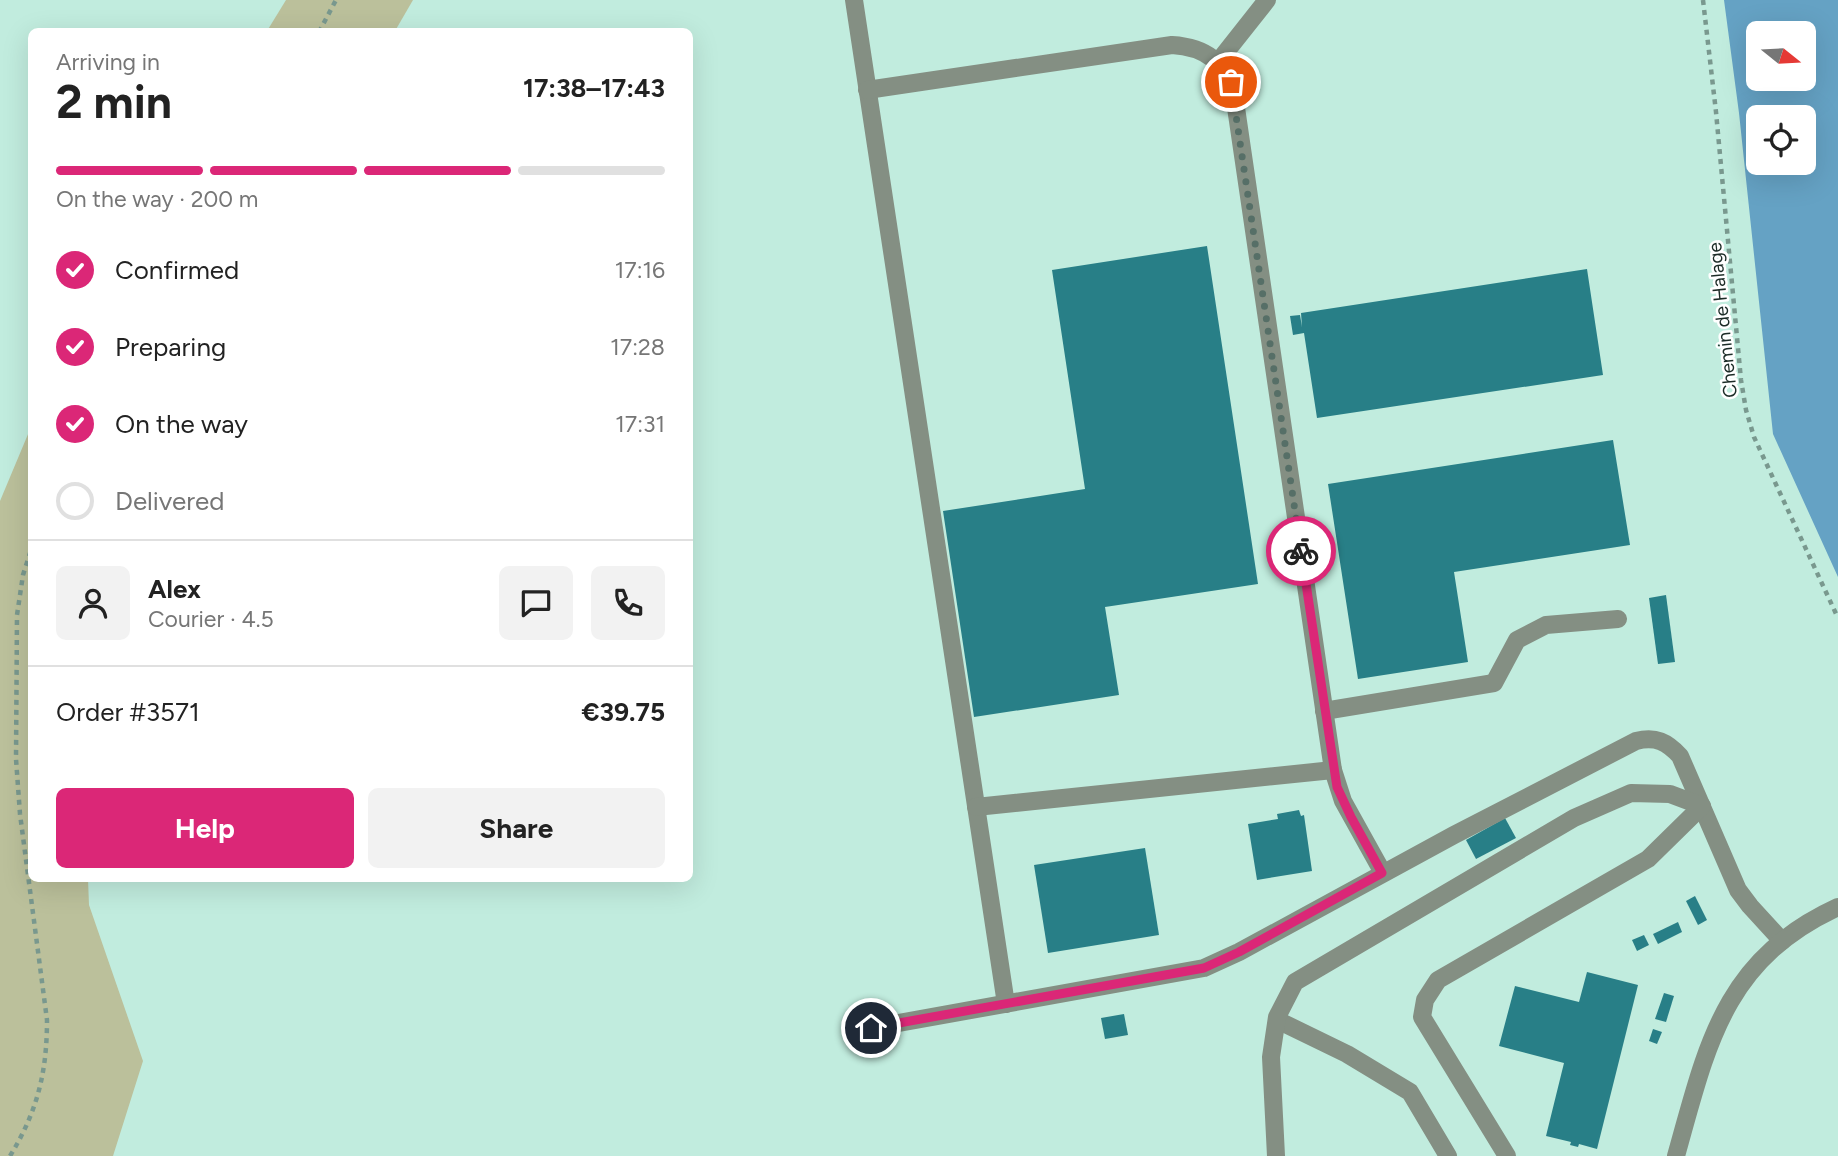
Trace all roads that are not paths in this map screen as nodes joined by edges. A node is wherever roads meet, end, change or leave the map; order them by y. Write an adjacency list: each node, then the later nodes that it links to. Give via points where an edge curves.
1 (854, 0): 4 (street)
2 (1268, 0): 3 (street)
3 (1219, 62): 4 (street, via 1198,49 1172,45); 6 (street, via 1234,94)
4 (867, 90): 9 (street)
5 (1618, 619): 6 (street, via 1546,625 1517,640 1494,683)
6 (1324, 710): 7 (street)
7 (1333, 770): 9 (street); 10 (street, via 1343,801)
8 (1702, 806): 10 (street, via 1680,756 1666,743 1646,738); 12 (street, via 1738,890); 14 (street, via 1670,794 1631,793 1574,818 1296,982); 18 (street, via 1648,859 1438,979 1425,1000 1422,1017)
9 (976, 807): 13 (street)
10 (1382, 873): 13 (street, via 1204,968)
11 (1838, 907): 12 (street)
12 (1783, 941): 19 (street, via 1748,974 1723,1011 1705,1054)
13 (1006, 1004): 15 (street)
14 (1277, 1020): 16 (street, via 1270,1057); 17 (street, via 1410,1092)
15 (871, 1028)
16 (1276, 1156)
17 (1448, 1156)
18 (1507, 1156)
19 (1676, 1156)

